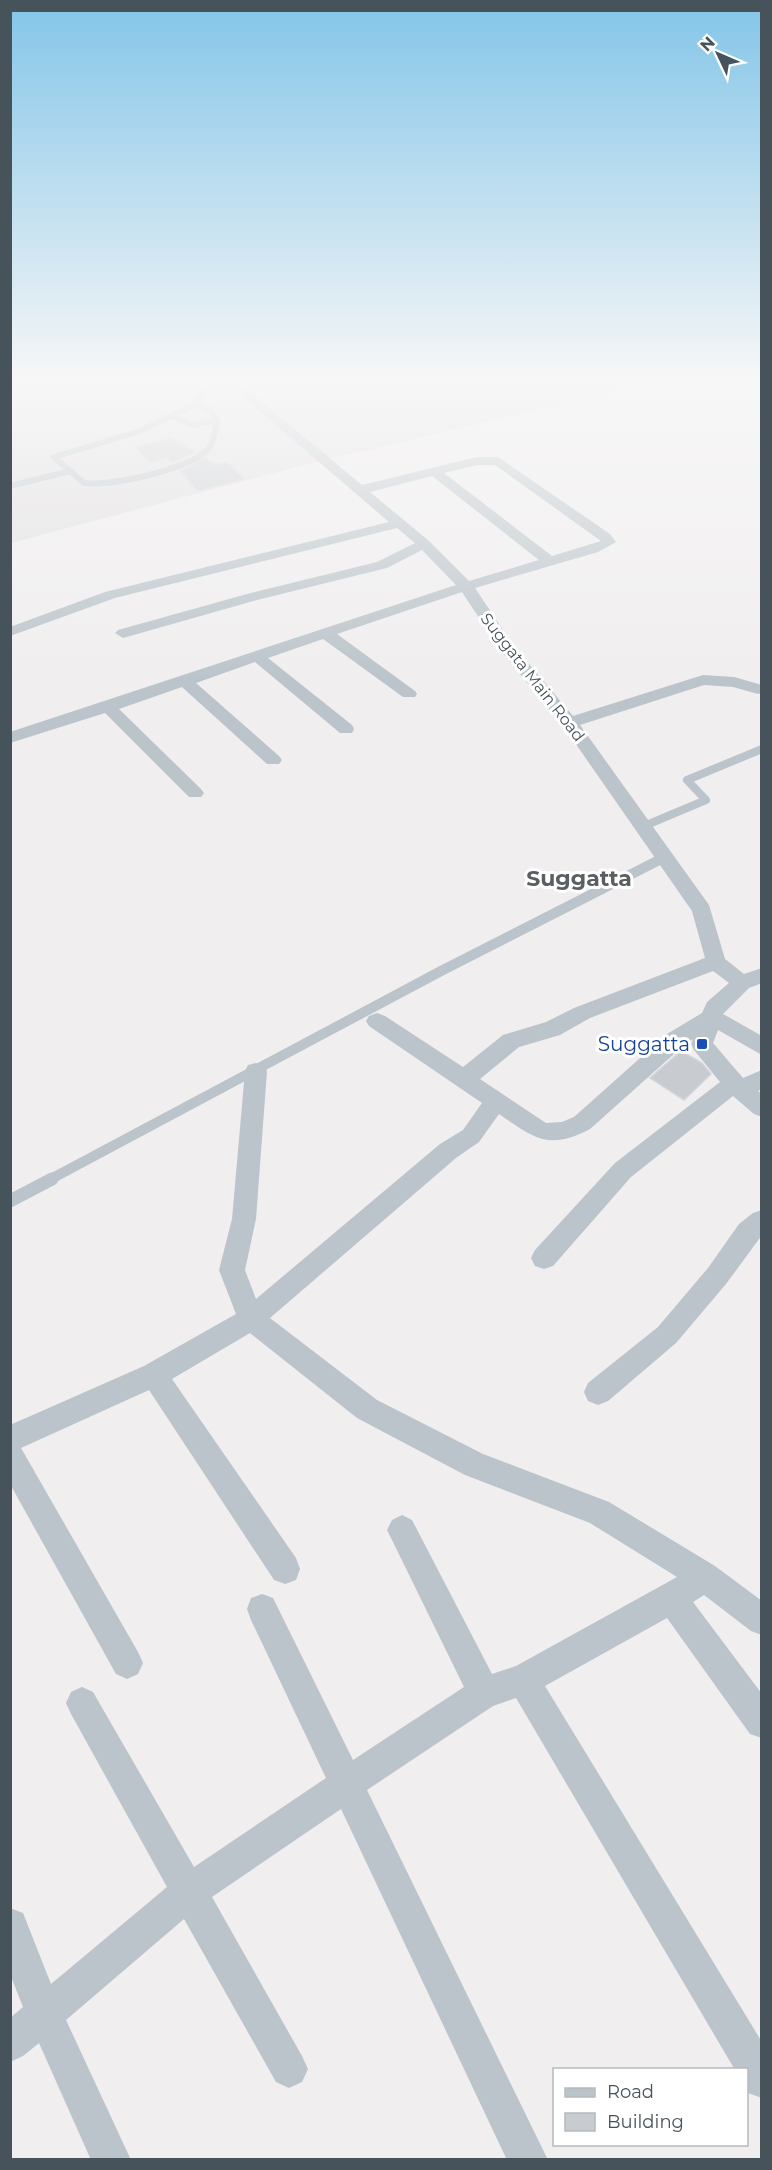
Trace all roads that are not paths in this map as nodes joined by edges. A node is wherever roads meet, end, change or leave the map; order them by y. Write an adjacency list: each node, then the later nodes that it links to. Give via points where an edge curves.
1 (37, 479): 8 (lane)
2 (79, 479): 3 (lane, via 84,484)
3 (121, 479)
4 (347, 479): 9 (street, Suggata Main Road)
5 (405, 479): 9 (street)
6 (444, 479): 12 (street)
7 (524, 479): 12 (street, via 609,542)
8 (10, 486)
9 (360, 490): 10 (street, Suggata Main Road)
10 (400, 523): 11 (street, Suggata Main Road); 14 (street, via 110,595)
11 (424, 544): 13 (street, Suggata Main Road); 15 (street, via 382,565)
12 (550, 561): 13 (street)
13 (465, 585): 16 (street); 22 (street, Suggata Main Road, via 507,648)
14 (10, 633)
15 (123, 633)
16 (325, 633): 17 (street); 20 (street)
17 (258, 657): 18 (street); 23 (street)
18 (186, 682): 21 (street); 26 (street)
19 (758, 689): 22 (street, via 734,682 703,680)
20 (409, 694)
21 (109, 708): 24 (street); 27 (street)
22 (570, 723): 28 (street, Suggata Main Road)
23 (346, 729)
24 (10, 738)
25 (762, 749): 28 (lane, via 687,780 706,800)
26 (273, 760)
27 (195, 793)
28 (644, 826): 29 (street, Suggata Main Road)
29 (663, 858): 30 (street, Suggata Main Road, via 702,910); 35 (lane)
30 (716, 962): 31 (street); 37 (street, via 582,1013 552,1029 511,1041)
31 (752, 979): 32 (street, via 716,1008)
32 (712, 1017): 34 (street); 38 (street, via 702,1044); 39 (street, via 675,1040 582,1123 565,1132 541,1131)
33 (377, 1021): 37 (street)
34 (762, 1047)
35 (256, 1071): 41 (lane); 44 (street, via 244,1219 232,1270)
36 (762, 1078): 38 (street)
37 (464, 1079): 39 (street)
38 (738, 1086): 40 (street); 43 (street, via 623,1170)
39 (496, 1101): 44 (street, via 471,1136 448,1151)
40 (762, 1108)
41 (10, 1201)
42 (762, 1220): 46 (street, via 748,1231 717,1276 667,1335)
43 (544, 1258)
44 (251, 1319): 45 (street); 51 (street, via 367,1409 475,1465 599,1512)
45 (154, 1375): 47 (street); 50 (street)
46 (598, 1392)
47 (10, 1439)
48 (10, 1455): 55 (street)
49 (402, 1530): 57 (street)
50 (285, 1569)
51 (704, 1577): 52 (street); 54 (street)
52 (672, 1599): 56 (street); 59 (street)
53 (262, 1609): 60 (street)
54 (762, 1620)
55 (128, 1663)
56 (523, 1680): 57 (street); 66 (street)
57 (484, 1693): 60 (street)
58 (82, 1703): 61 (street)
59 (762, 1722)
60 (347, 1785): 61 (street); 68 (street)
61 (190, 1891): 63 (street); 65 (street)
62 (10, 1926): 63 (street)
63 (45, 2013): 64 (street); 67 (street)
64 (10, 2043)
65 (289, 2069)
66 (762, 2079)
67 (111, 2160)
68 (528, 2160)

